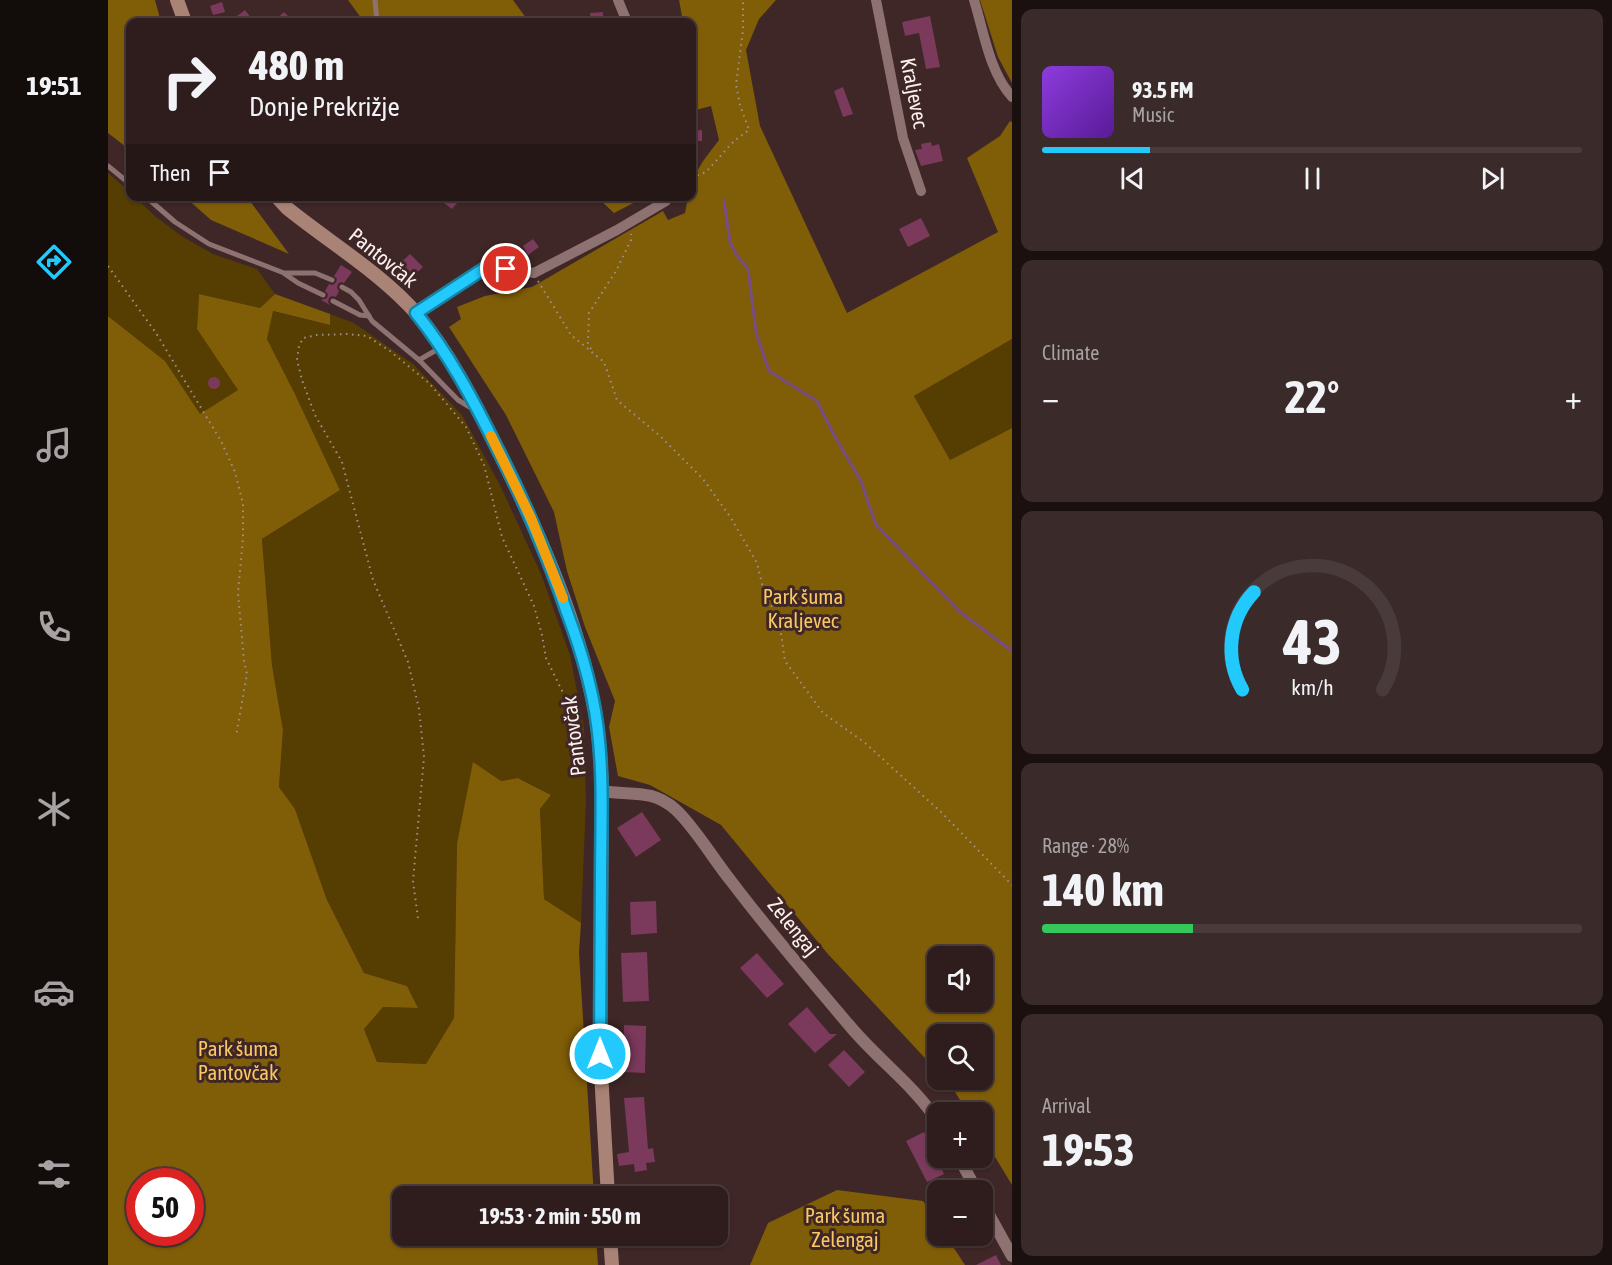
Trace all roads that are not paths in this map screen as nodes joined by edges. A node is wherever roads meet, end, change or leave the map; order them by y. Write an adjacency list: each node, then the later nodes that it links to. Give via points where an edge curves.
1 (177, 0): 6 (main road)
2 (375, 0): 7 (lane)
3 (618, 0): 8 (street)
4 (876, 0): 12 (street, Kraljevec, via 903,138)
5 (974, 0): 9 (street, via 991,60)
6 (184, 18)
7 (377, 18)
8 (625, 18)
9 (1012, 97)
10 (108, 166): 11 (lane)
11 (126, 181)
12 (921, 192)
13 (151, 201): 16 (lane, via 209,244)
14 (281, 201): 21 (main road, Pantovčak, via 368,269)
15 (666, 201): 21 (street, via 534,273 491,264)
16 (284, 273): 17 (lane, via 315,273); 19 (lane)
17 (332, 280)
18 (342, 286): 22 (lane, via 359,300)
19 (323, 295)
20 (333, 301): 22 (lane)
21 (416, 313): 23 (main road, Pantovčak)
22 (369, 316): 24 (lane)
23 (442, 348): 24 (lane); 25 (main road, Pantovčak)
24 (419, 360): 25 (lane, via 458,400)
25 (479, 412): 26 (main road, Pantovčak, via 535,528 578,641 597,722)
26 (602, 791): 27 (street, Zelengaj, via 648,794 675,809 851,1028); 28 (main road, Pantovčak, via 600,1054)
27 (927, 1106)
28 (607, 1186)
29 (993, 1222): 31 (street)
30 (611, 1246): 32 (main road)
31 (1012, 1256)
32 (612, 1265)

